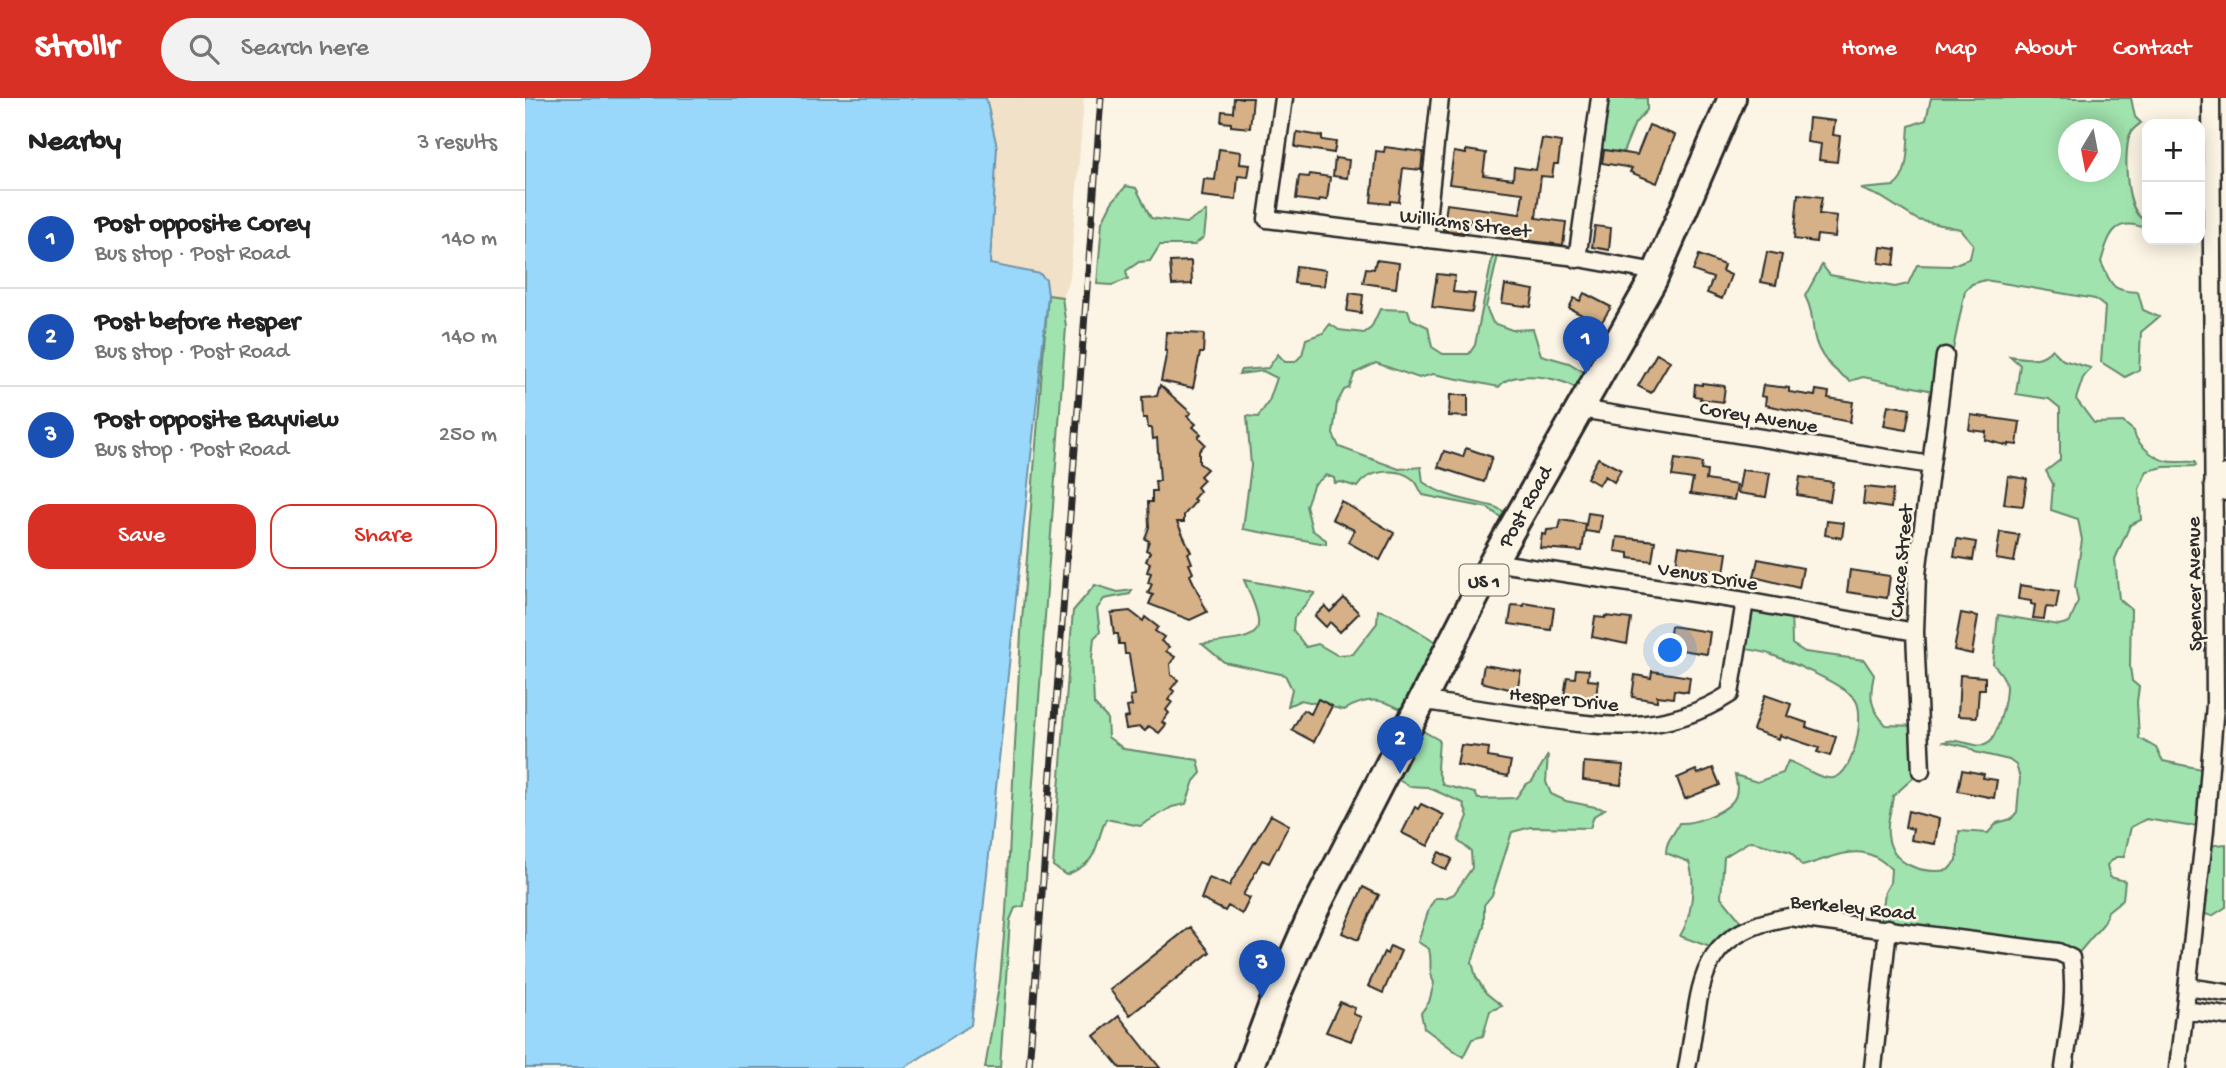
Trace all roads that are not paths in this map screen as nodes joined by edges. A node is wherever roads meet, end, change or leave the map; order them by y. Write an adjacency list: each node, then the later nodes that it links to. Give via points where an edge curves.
1 (1284, 98): 6 (street, Williams Street, via 1267,219)
2 (1440, 98): 6 (street)
3 (1600, 98): 7 (street)
4 (1732, 98): 8 (main road, Post Road / US 1)
5 (2216, 99): 13 (street, Spencer Avenue)
6 (1425, 239): 7 (street, Williams Street)
7 (1577, 259): 8 (street, Williams Street)
8 (1656, 272): 10 (main road, Post Road / US 1)
9 (1945, 356): 11 (street, Chace Street)
10 (1580, 409): 11 (street, Corey Avenue); 14 (main road, Post Road / US 1)
11 (1931, 465): 16 (street, Chace Street, via 1917,574)
12 (2226, 473): 13 (street)
13 (2219, 488): 20 (street, Spencer Avenue, via 2215,704)
14 (1493, 562): 15 (street, Venus Drive); 17 (main road, Post Road / US 1)
15 (1745, 601): 16 (street, Venus Drive); 17 (street, Hesper Drive, via 1730,694 1710,707 1643,726 1598,727)
16 (1915, 632): 18 (street, Chace Street)
17 (1420, 700): 24 (main road, Post Road / US 1, via 1308,921)
18 (1921, 771)
19 (1888, 928): 25 (street, Berkeley Road, via 1789,917 1760,922 1737,935 1715,953 1698,992); 26 (street); 27 (street, Berkeley Road, via 2071,957 2073,1003)
20 (2187, 987): 21 (street); 22 (street, Spencer Avenue)
21 (2226, 993)
22 (2185, 1010): 23 (street); 28 (street, Spencer Avenue)
23 (2226, 1016)
24 (1249, 1068)
25 (1688, 1068)
26 (1873, 1068)
27 (2064, 1068)
28 (2178, 1068)

